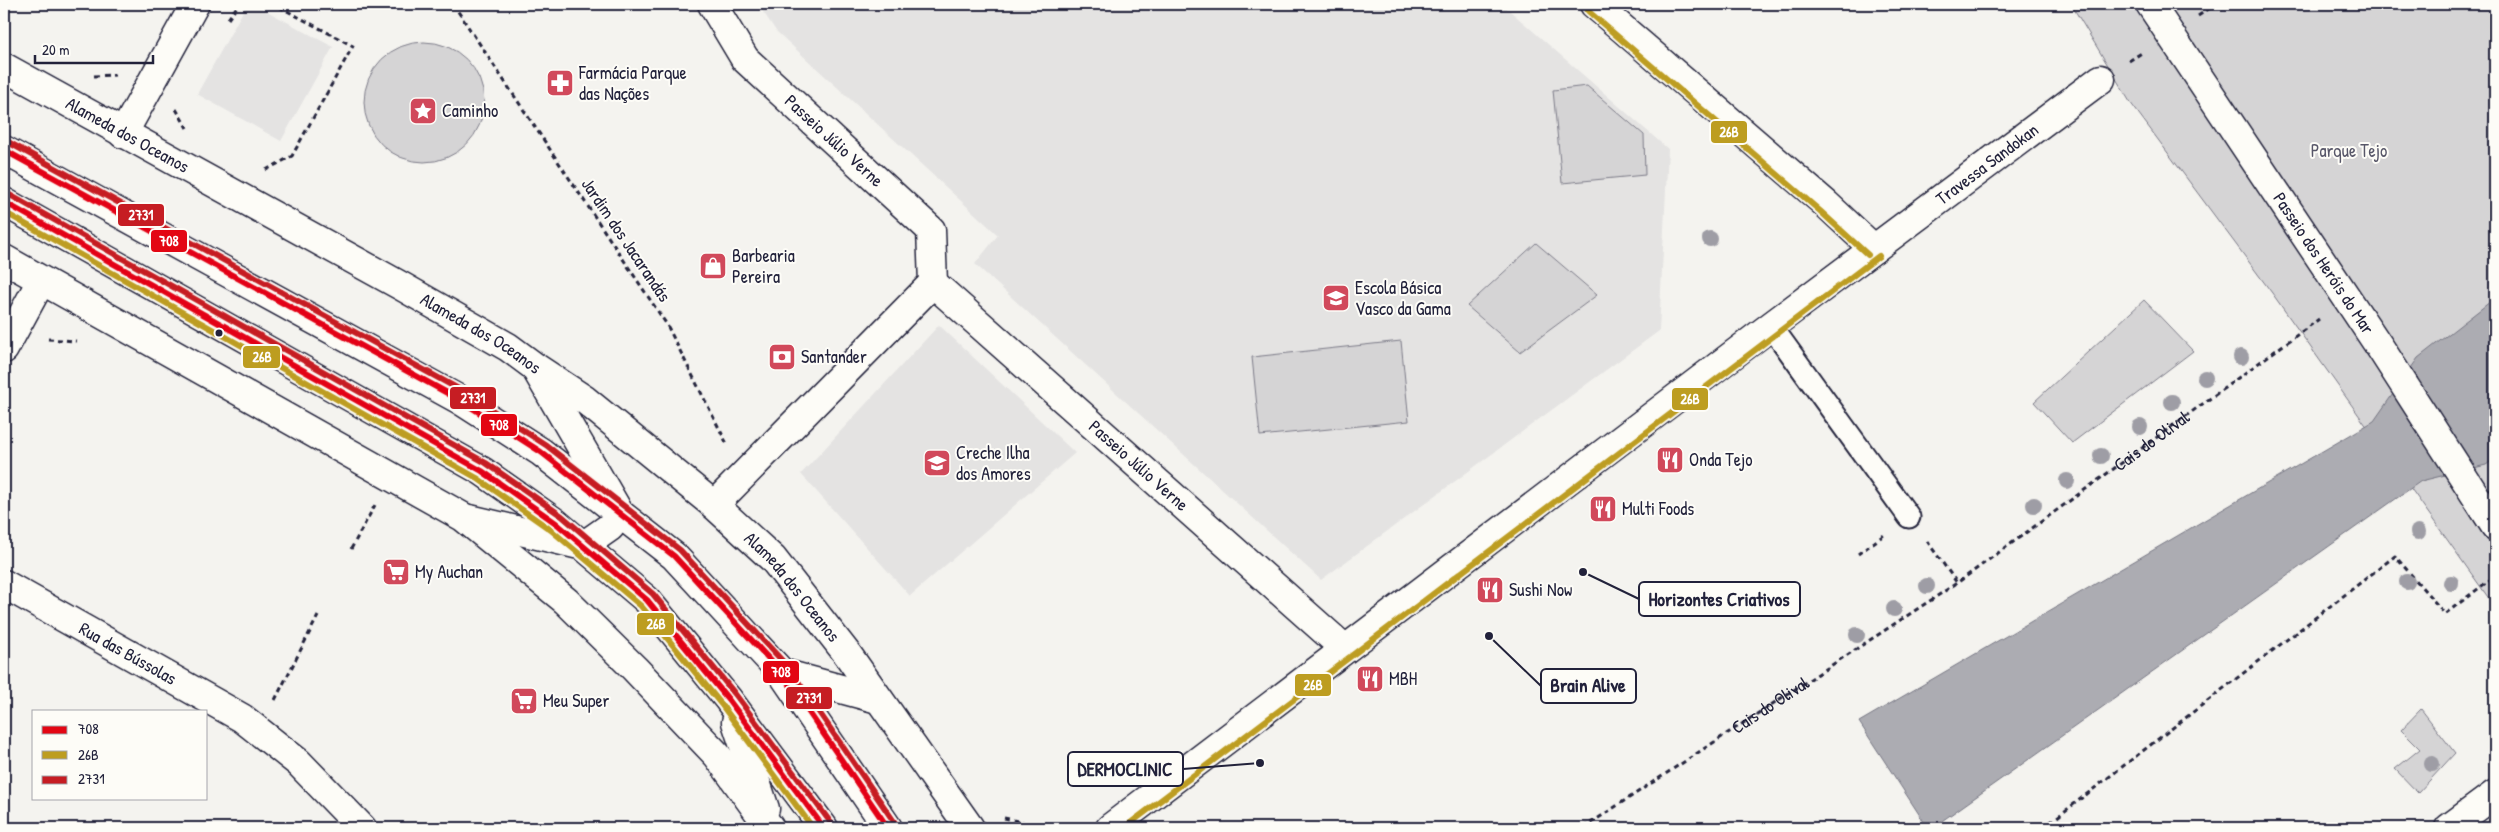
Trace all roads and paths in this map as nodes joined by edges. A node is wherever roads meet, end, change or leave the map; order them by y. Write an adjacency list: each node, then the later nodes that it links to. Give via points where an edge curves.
1 (195, 4): 9 (street)
2 (274, 4): 11 (path, via 353,46 292,156 267,170)
3 (453, 4): 23 (path, Jardim dos Jacarandás, via 667,325)
4 (712, 4): 16 (street, Passeio Júlio Verne, via 745,59 931,230)
5 (1594, 4): 13 (street)
6 (2150, 4): 17 (street, Passeio dos Heróis do Mar)
7 (4, 67): 9 (street, Alameda dos Oceanos)
8 (2102, 79): 13 (street, Travessa Sandokan)
9 (123, 134): 21 (street, Alameda dos Oceanos, via 403,287 508,347)
10 (4, 150): 25 (street, via 460,400 542,452)
11 (258, 170)
12 (4, 202): 30 (street, via 482,471)
13 (1874, 249): 18 (street, Travessa Sandokan)
14 (4, 259): 15 (street)
15 (41, 280): 19 (street); 22 (street)
16 (933, 283): 23 (street); 37 (street, Passeio Júlio Verne)
17 (2346, 300): 28 (street, Passeio dos Heróis do Mar); 34 (path, Cais do Olival)
18 (1771, 326): 27 (lane); 37 (street, Travessa Sandokan)
19 (10, 338): 20 (path)
20 (81, 341)
21 (535, 368): 24 (street, Alameda dos Oceanos, via 585,400); 25 (street)
22 (392, 476): 26 (street); 31 (path)
23 (743, 476): 24 (street)
24 (714, 505): 40 (street, Alameda dos Oceanos, via 772,559 848,655)
25 (620, 514): 30 (street, via 610,527); 38 (street, via 674,556)
26 (463, 517): 30 (street); 45 (street, via 566,601 635,669 717,756)
27 (1909, 517): 34 (path)
28 (2495, 526)
29 (1890, 531): 32 (path)
30 (583, 546): 39 (street, via 647,600)
31 (351, 549)
32 (1858, 554)
33 (2495, 576): 52 (path, via 2445,614 2395,556)
34 (1957, 583): 51 (path, Cais do Olival)
35 (4, 584): 41 (street, Rua das Bússolas, via 224,707)
36 (318, 616): 41 (path)
37 (1345, 649): 50 (street, Travessa Sandokan)
38 (782, 672): 40 (street); 47 (street)
39 (728, 699): 45 (street); 46 (street)
40 (878, 699): 48 (street, Alameda dos Oceanos)
41 (259, 730): 44 (street, Rua das Bússolas, via 299,763)
42 (2495, 794): 53 (street)
43 (997, 817): 49 (path)
44 (362, 828)
45 (771, 828)
46 (824, 828)
47 (888, 828)
48 (970, 828)
49 (1050, 828)
50 (1110, 828)
51 (1583, 828)
52 (2043, 828)
53 (2449, 828)

